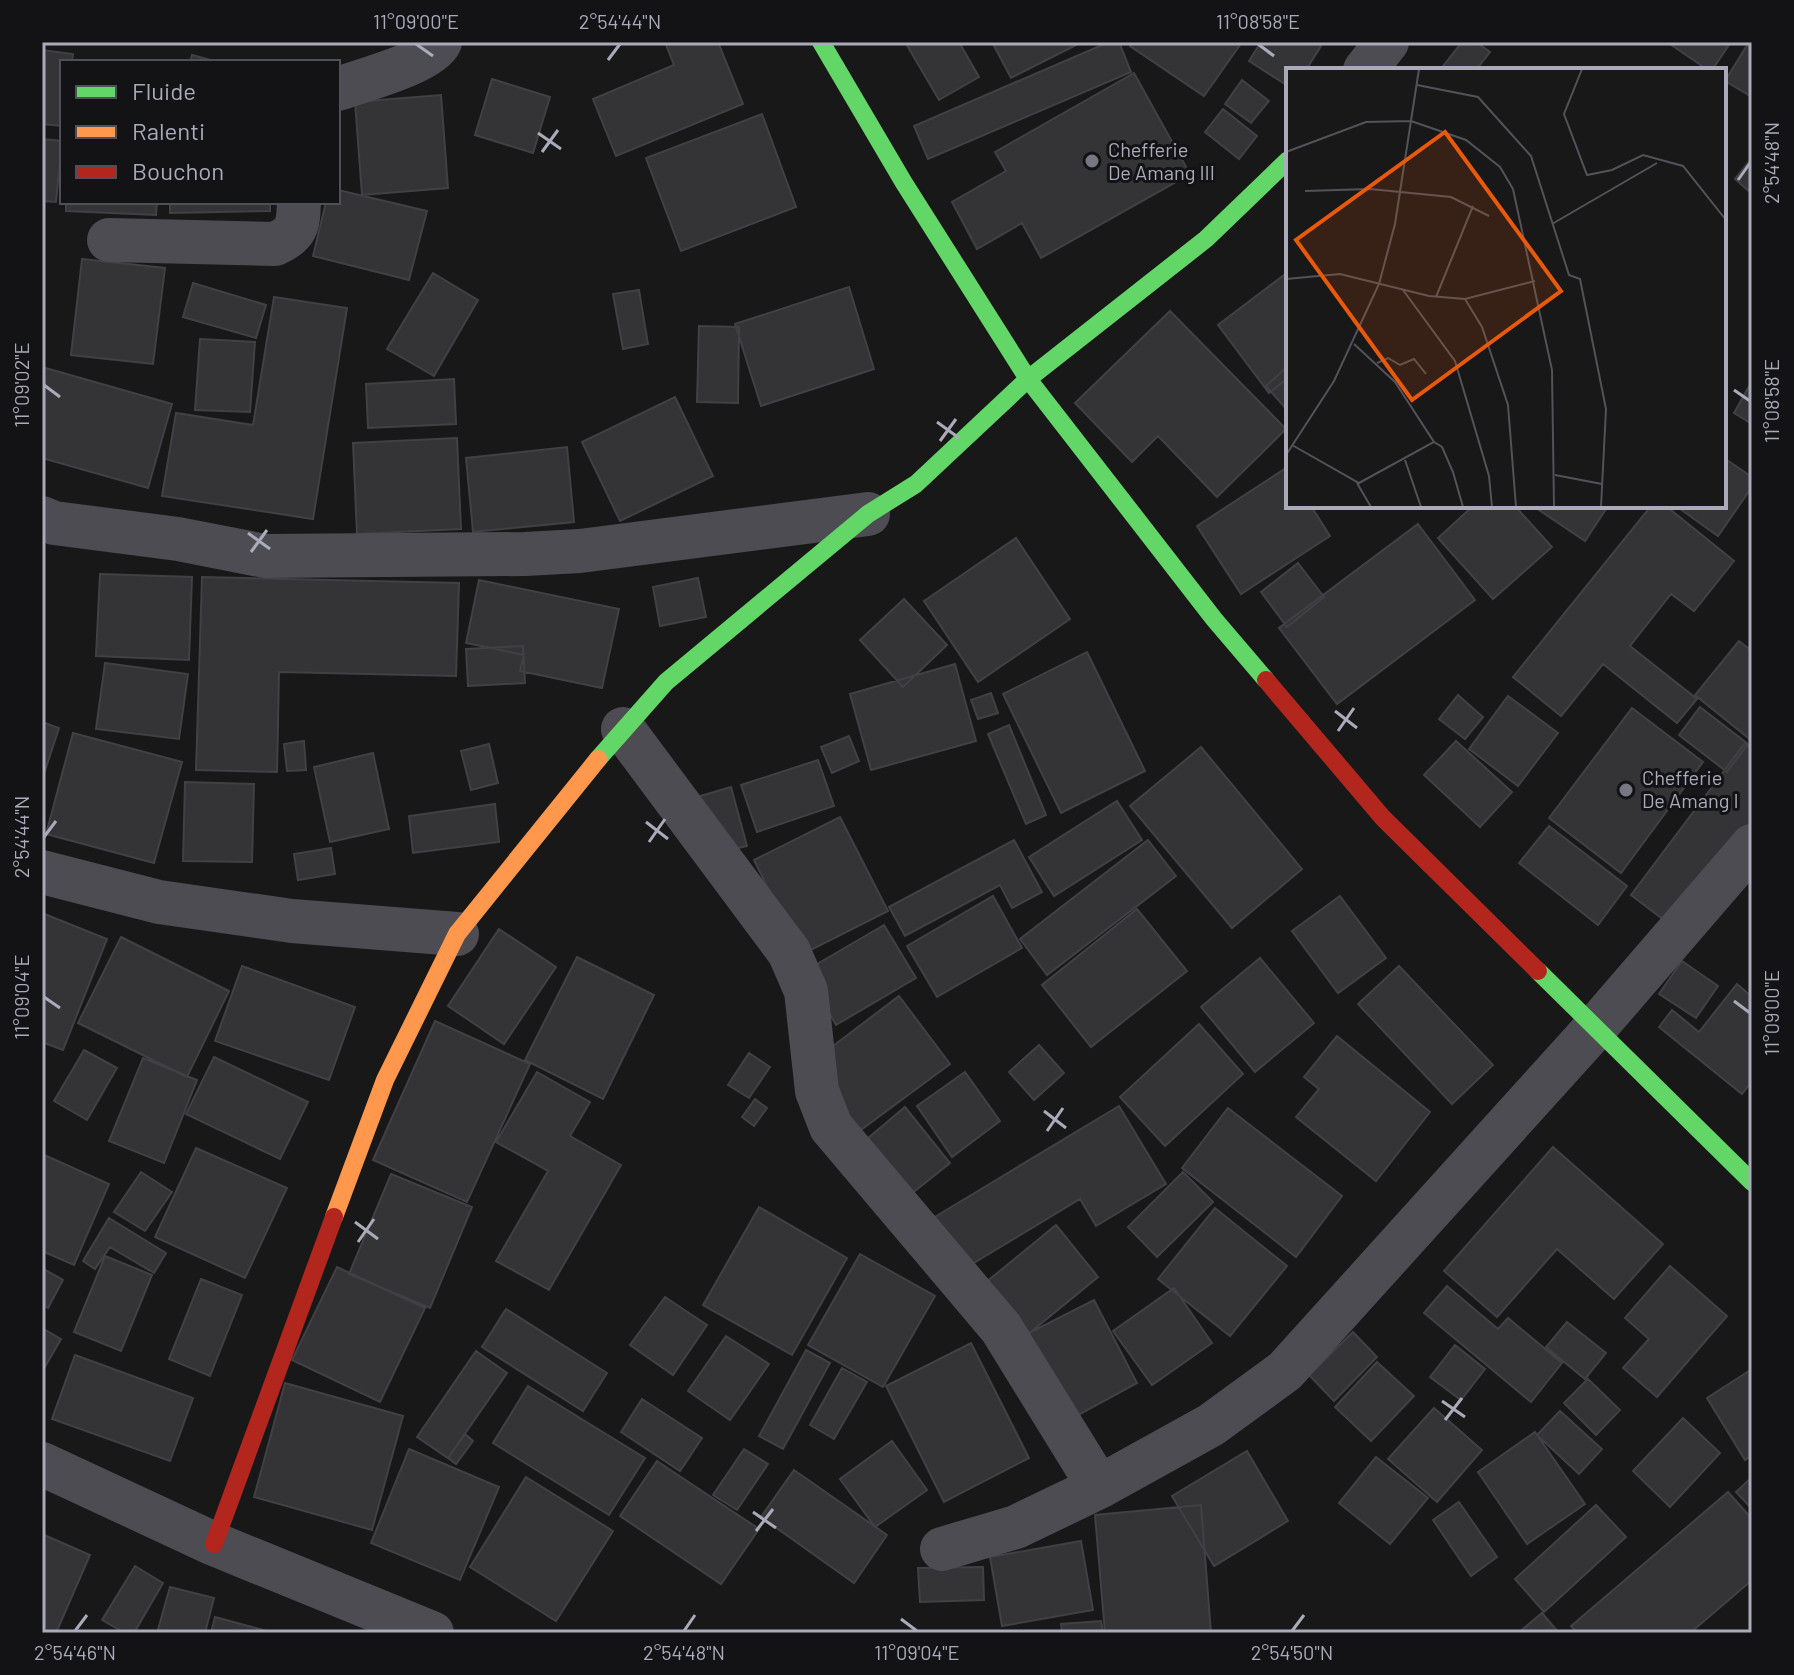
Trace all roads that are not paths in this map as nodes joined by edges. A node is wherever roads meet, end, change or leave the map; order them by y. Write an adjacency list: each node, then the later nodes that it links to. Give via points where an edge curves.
1 (440, 42): 5 (street, via 421,58)
2 (821, 42): 9 (street)
3 (1387, 42): 4 (street)
4 (1367, 68)
5 (340, 88)
6 (1286, 162): 9 (street, via 1206,239)
7 (299, 204): 8 (street, via 298,225 289,238 275,244)
8 (109, 240)
9 (1028, 379): 10 (street, via 916,484); 16 (street, via 1214,619 1383,818)
10 (868, 514): 11 (street, via 580,551 265,556); 12 (street, via 666,682)
11 (42, 518)
12 (623, 729): 15 (street); 19 (street, via 789,952 806,991 817,1091 831,1127 1001,1328)
13 (1752, 846): 16 (street)
14 (42, 872): 15 (street, via 159,902 292,921)
15 (457, 934): 20 (street, via 385,1080)
16 (1595, 1028): 17 (street); 19 (street, via 1285,1371 1211,1425)
17 (1752, 1182)
18 (42, 1464): 20 (street)
19 (1099, 1487): 21 (street, via 1016,1527)
20 (214, 1544): 22 (street)
21 (942, 1549)
22 (432, 1633)

